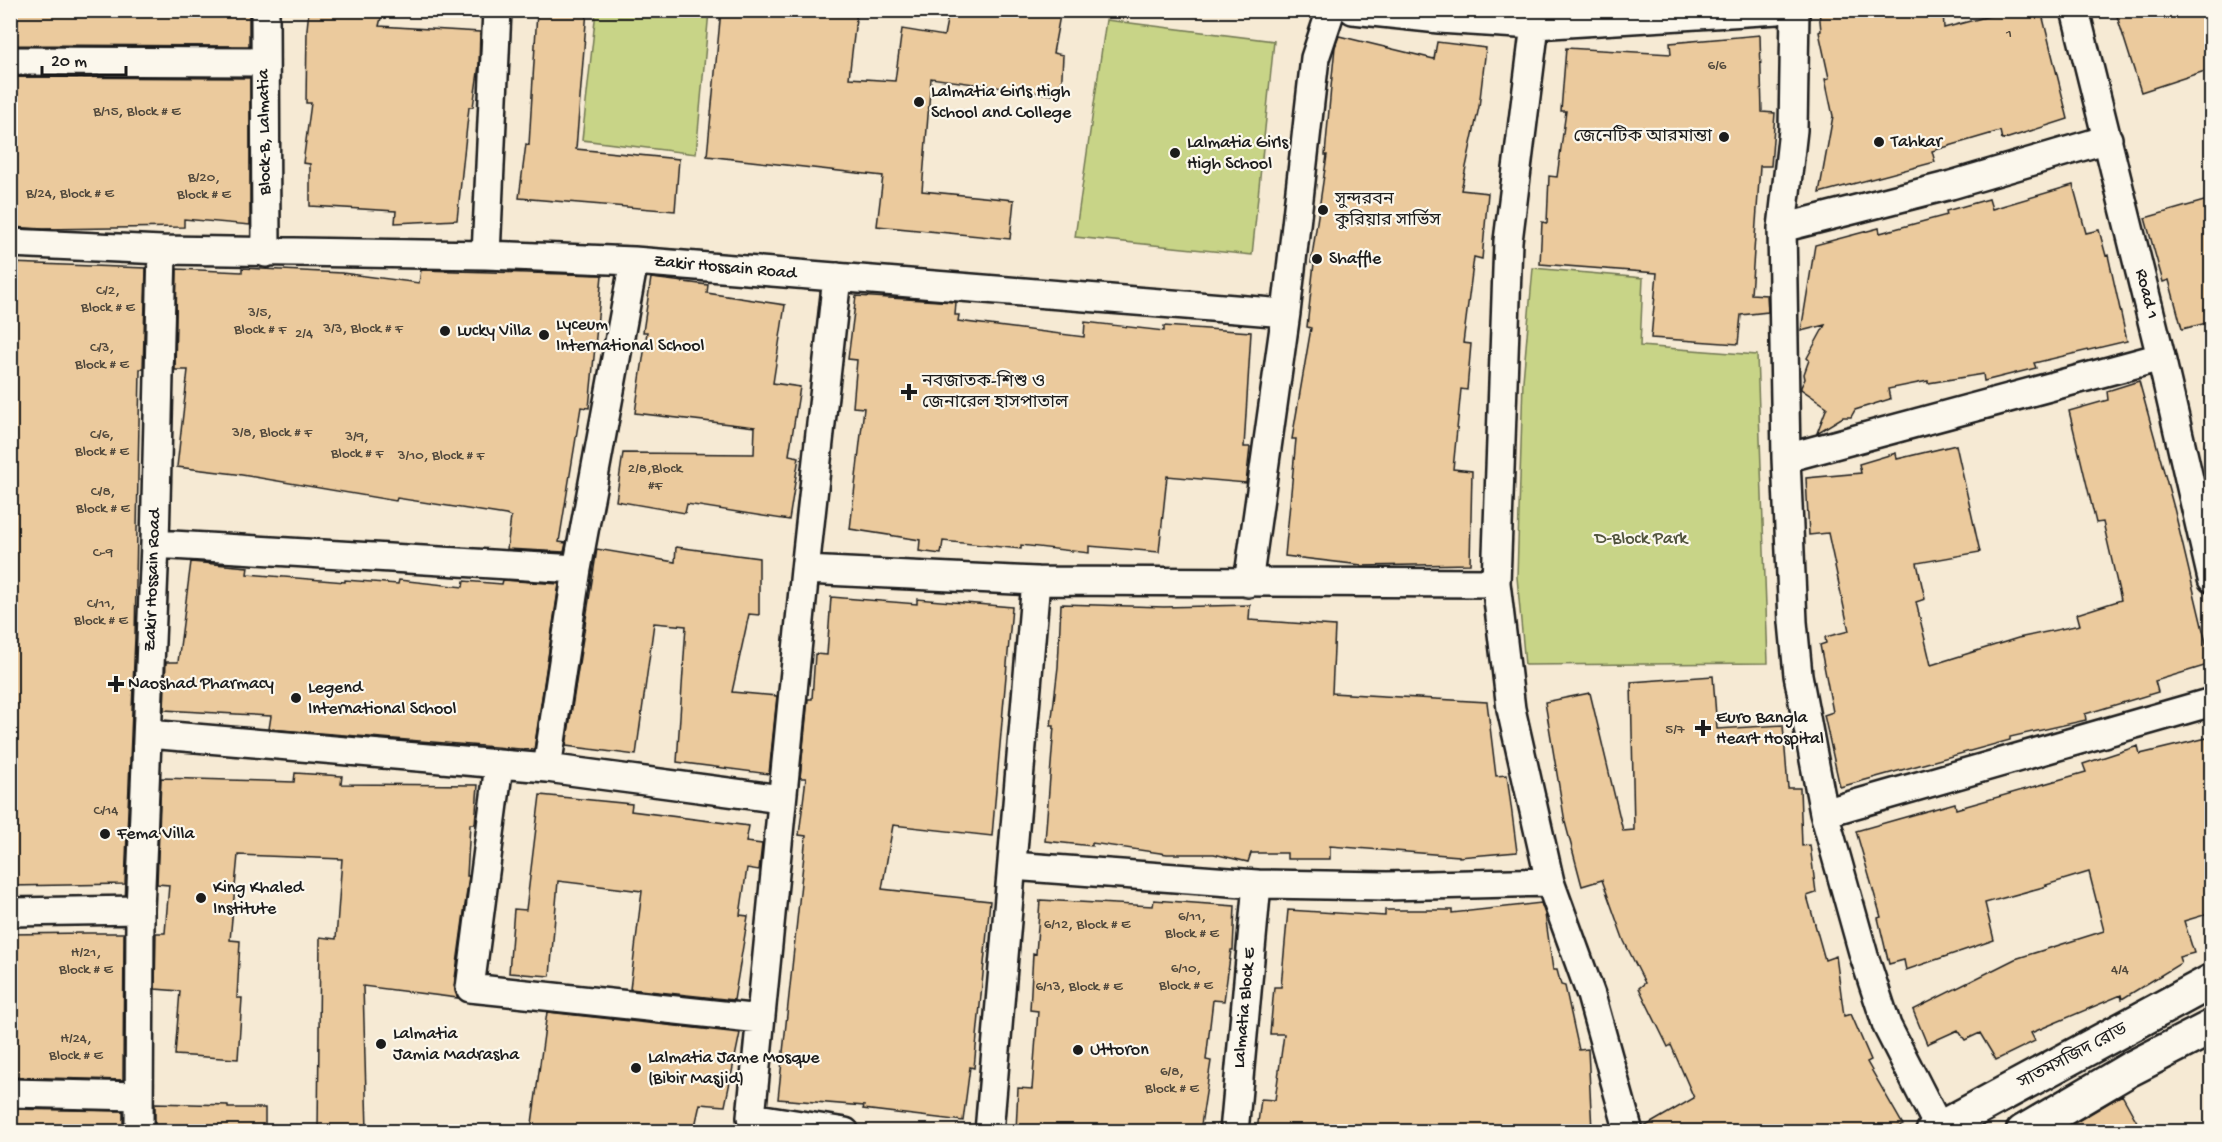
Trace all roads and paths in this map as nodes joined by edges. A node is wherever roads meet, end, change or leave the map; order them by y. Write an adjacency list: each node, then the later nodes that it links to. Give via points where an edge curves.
1 (265, 10): 11 (street, Block-B, Lalmatia)
2 (497, 10): 17 (street)
3 (1331, 10): 20 (street, via 1315,58)
4 (1353, 10): 8 (street)
5 (1778, 10): 9 (street)
6 (1795, 10): 13 (street, via 1793,130)
7 (2075, 10): 12 (street, Road 1)
8 (1439, 15): 9 (street)
9 (1534, 25): 29 (street, via 1508,241)
10 (10, 61): 11 (street)
11 (264, 62): 16 (street, Block-B, Lalmatia)
12 (2108, 139): 13 (street, via 1951,185); 21 (street, Road 1)
13 (1782, 228): 22 (street)
14 (10, 243): 15 (street, Zakir Hossain Road)
15 (162, 250): 16 (street, Zakir Hossain Road); 23 (street, Zakir Hossain Road)
16 (266, 253): 17 (street, Zakir Hossain Road)
17 (486, 255): 18 (street, Zakir Hossain Road)
18 (634, 261): 19 (street, Zakir Hossain Road); 24 (street)
19 (837, 277): 20 (street, Zakir Hossain Road); 25 (street)
20 (1286, 313): 28 (street)
21 (2161, 357): 22 (street); 26 (street, Road 1)
22 (1786, 459): 35 (street, via 1798,675)
23 (154, 544): 24 (street); 31 (street, Zakir Hossain Road)
24 (577, 569): 33 (street)
25 (805, 570): 27 (street); 34 (street)
26 (2211, 579)
27 (1036, 581): 28 (street); 36 (street)
28 (1248, 583): 29 (street)
29 (1496, 584): 37 (street, via 1511,709)
30 (2211, 702): 35 (street)
31 (147, 734): 32 (street); 39 (street, Zakir Hossain Road)
32 (499, 765): 33 (street); 42 (street, via 470,988)
33 (547, 768): 34 (street)
34 (781, 799): 42 (street)
35 (1824, 813): 46 (street, via 1887,1026)
36 (1012, 866): 38 (street); 49 (street)
37 (1550, 882): 38 (street); 51 (street, via 1591,995)
38 (1257, 884): 50 (street, Lalmatia Block E)
39 (140, 910): 40 (street); 45 (street, Zakir Hossain Road)
40 (10, 912)
41 (2211, 981): 46 (main road, সাতমসজিদ রোড)
42 (760, 1019): 48 (street, via 751,1117)
43 (2211, 1027): 52 (main road, সাতমসজিদ রোড)
44 (10, 1094): 45 (street)
45 (139, 1096): 47 (street, Zakir Hossain Road)
46 (1936, 1130)
47 (139, 1131)
48 (845, 1131)
49 (989, 1131)
50 (1234, 1131)
51 (1629, 1131)
52 (2023, 1131)

